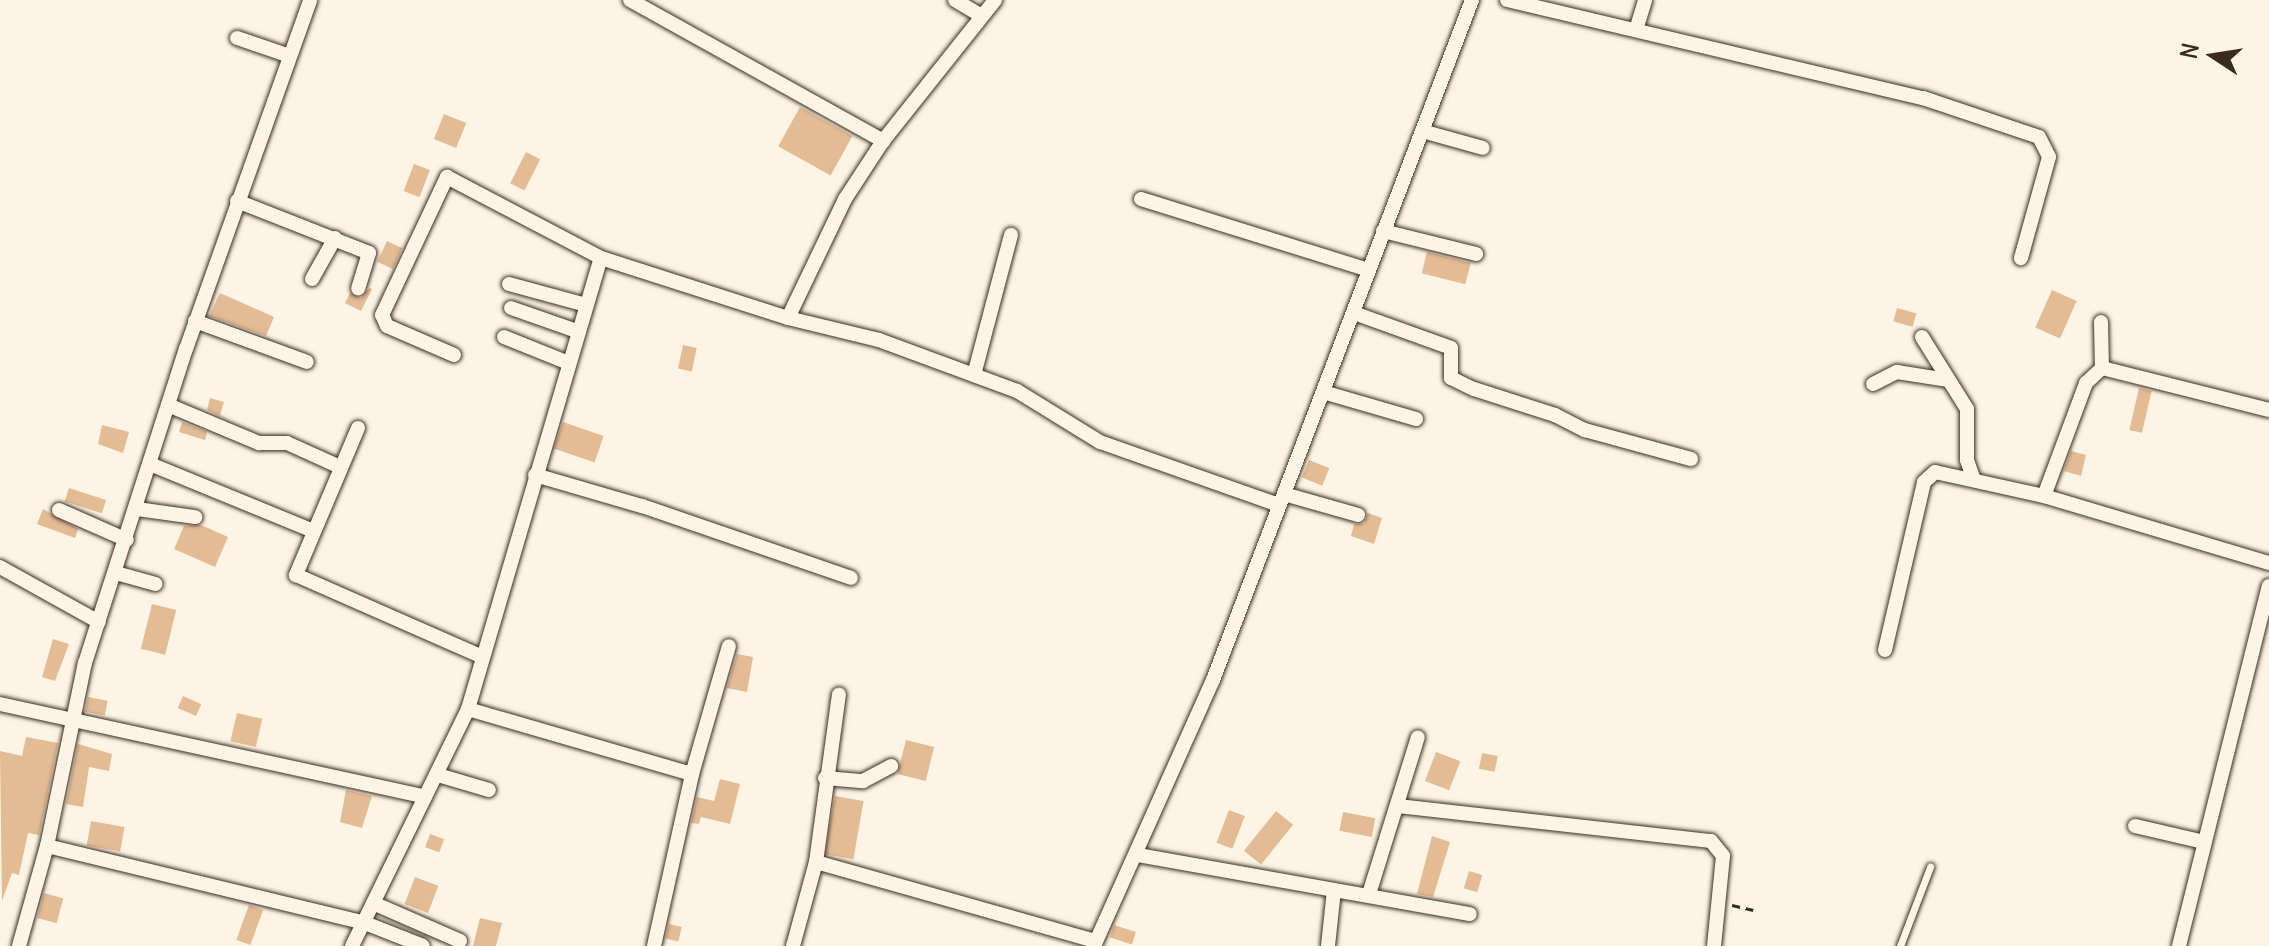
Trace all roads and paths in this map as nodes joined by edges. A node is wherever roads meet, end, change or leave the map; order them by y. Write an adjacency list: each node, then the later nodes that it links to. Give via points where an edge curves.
1 (310, 0): 11 (street)
2 (630, 0): 13 (street)
3 (955, 0): 8 (street)
4 (995, 0): 8 (street)
5 (1472, 0): 12 (street)
6 (1507, 0): 9 (street)
7 (1645, 0): 9 (street)
8 (982, 16): 13 (street)
9 (1636, 30): 22 (street, via 1923,98 2039,137 2049,157)
10 (237, 38): 11 (street)
11 (287, 55): 16 (street)
12 (1422, 131): 14 (street); 17 (street)
13 (883, 141): 30 (street, via 845,199)
14 (1483, 148)
15 (1141, 199): 23 (street)
16 (237, 201): 19 (street); 31 (street)
17 (1383, 231): 20 (street); 23 (street)
18 (1011, 235): 40 (street)
19 (335, 238): 24 (street); 26 (street, via 369,253)
20 (1476, 254)
21 (601, 258): 27 (street); 30 (street); 36 (street, via 447,177 382,315 387,326)
22 (2021, 258)
23 (1369, 270): 29 (street)
24 (312, 279)
25 (509, 284): 27 (street)
26 (358, 288)
27 (586, 305): 33 (street)
28 (511, 308): 33 (street)
29 (1354, 313): 43 (street); 48 (street, via 1451,348 1448,368 1460,383 1585,430)
30 (788, 318): 40 (street, via 879,340)
31 (195, 321): 37 (street); 44 (street)
32 (2101, 322): 39 (street)
33 (577, 331): 38 (street)
34 (504, 337): 38 (street)
35 (1922, 337): 41 (street)
36 (454, 355)
37 (307, 362)
38 (566, 362): 51 (street)
39 (2102, 368): 45 (street); 53 (street, via 2086,383)
40 (974, 375): 54 (street, via 1017,391 1100,442)
41 (1948, 380): 42 (street, via 1897,372); 52 (street, via 1967,409 1967,460)
42 (1873, 384)
43 (1323, 392): 46 (street); 54 (street)
44 (168, 405): 49 (street); 50 (street, via 259,443 287,443)
45 (2269, 410)
46 (1416, 419)
47 (358, 428): 50 (street)
48 (1691, 459)
49 (150, 464): 55 (street); 59 (street)
50 (340, 467): 59 (street)
51 (535, 475): 64 (street); 70 (street)
52 (1974, 480): 53 (street); 69 (street, via 1935,472 1924,482)
53 (2044, 496): 61 (street)
54 (1282, 500): 57 (street); 86 (street)
55 (137, 509): 58 (street); 60 (street)
56 (59, 510): 60 (street)
57 (1358, 515)
58 (195, 517)
59 (313, 531): 70 (street, via 297,565 299,577)
60 (127, 540): 63 (street)
61 (2269, 563)
62 (0, 567): 67 (street)
63 (116, 573): 65 (street); 67 (street)
64 (851, 578)
65 (156, 584)
66 (2269, 586): 84 (street)
67 (99, 622): 74 (street)
68 (729, 646): 77 (street)
69 (1885, 650)
70 (483, 657): 73 (street)
71 (839, 695): 79 (street)
72 (0, 704): 74 (street)
73 (468, 709): 77 (street); 78 (street)
74 (72, 723): 81 (street, via 174,739); 85 (street)
75 (1418, 737): 82 (street)
76 (891, 766): 79 (street, via 863,781)
77 (692, 774): 101 (street)
78 (438, 775): 80 (street); 81 (street)
79 (825, 778): 87 (street)
80 (489, 790)
81 (425, 797): 91 (street)
82 (1398, 806): 90 (street); 92 (street, via 1711,841 1723,856)
83 (2135, 826): 84 (street)
84 (2204, 842): 106 (street)
85 (47, 846): 95 (street); 98 (street)
86 (1138, 855): 89 (street); 97 (street)
87 (816, 862): 97 (street); 102 (street)
88 (1930, 867): 105 (lane)
89 (1334, 890): 90 (street); 103 (street)
90 (1369, 894): 94 (street)
91 (373, 903): 95 (street); 96 (street)
92 (1720, 903): 93 (path); 104 (street)
93 (1753, 910)
94 (1470, 914)
95 (365, 923): 99 (street); 100 (street)
96 (460, 941)
97 (1095, 944)
98 (19, 946)
99 (352, 946)
100 (423, 946)
101 (654, 946)
102 (793, 946)
103 (1328, 946)
104 (1714, 946)
105 (1900, 946)
106 (2179, 946)

